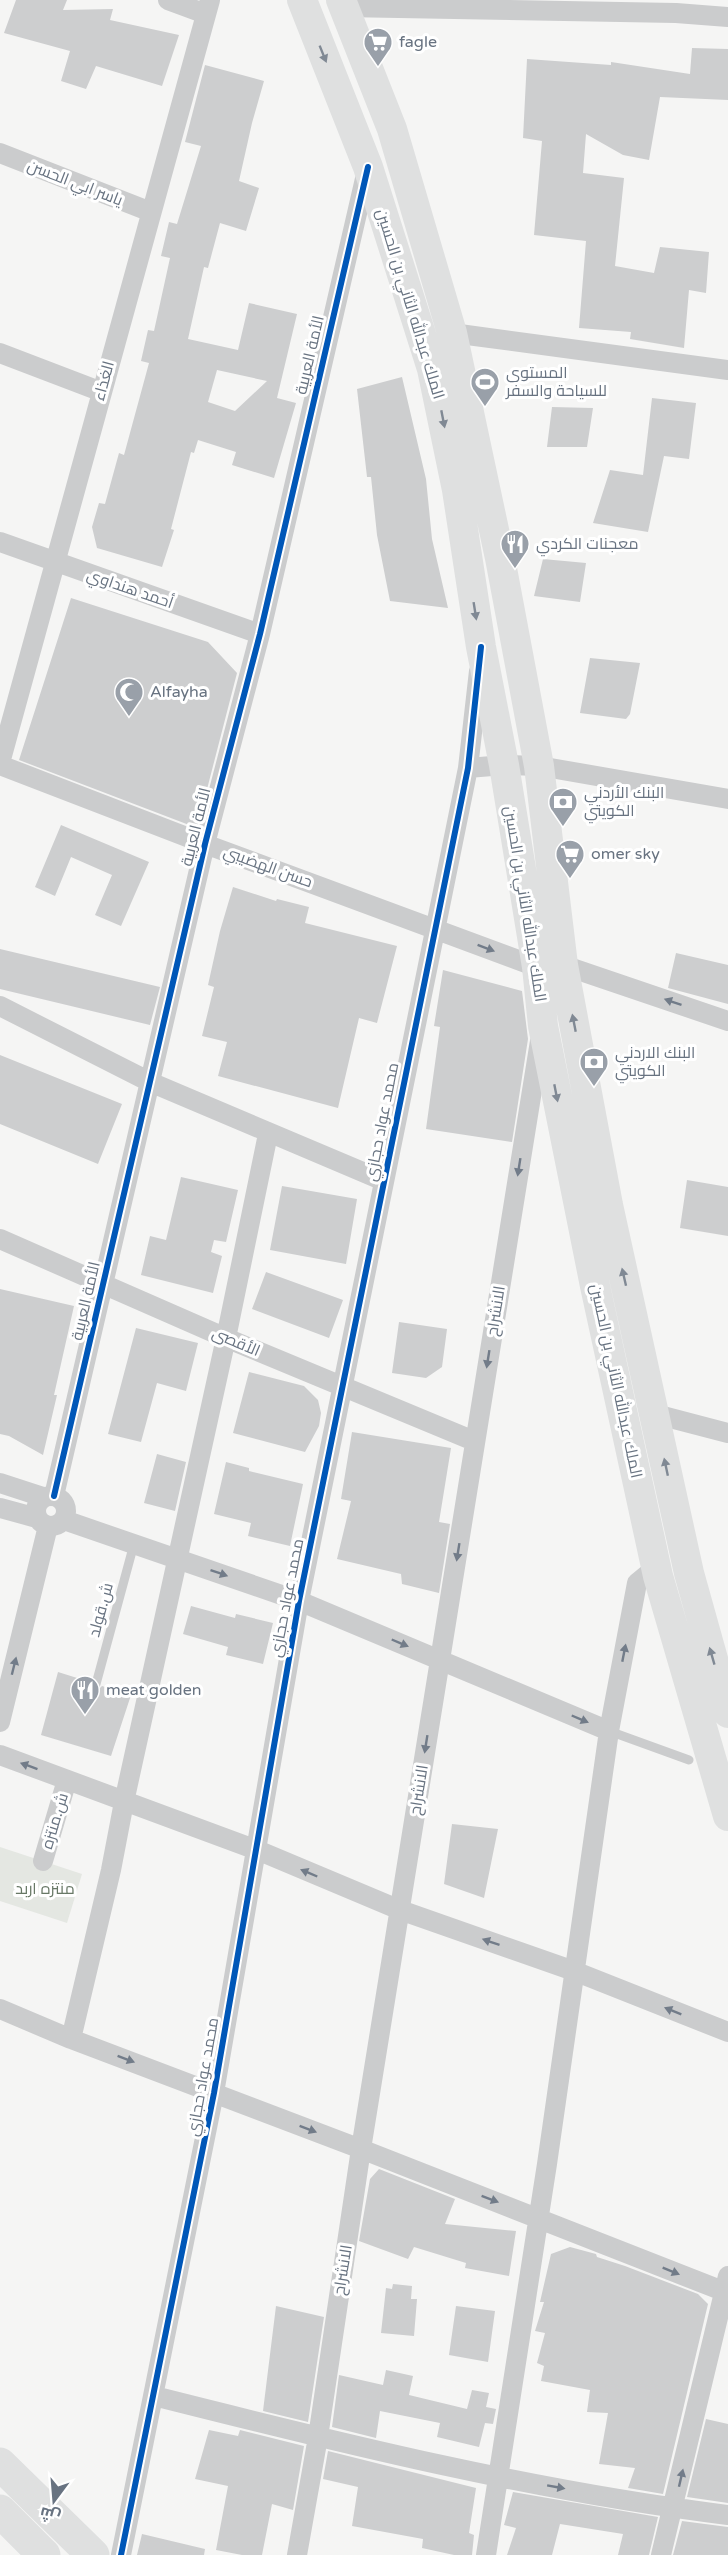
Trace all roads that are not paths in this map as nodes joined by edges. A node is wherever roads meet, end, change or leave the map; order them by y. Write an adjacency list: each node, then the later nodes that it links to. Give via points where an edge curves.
1 (168, 0): 4 (street)
2 (302, 0): 7 (main road, الملك عبدالله الثاني بن الحسين, one-way to 7)
3 (342, 4): 5 (street); 9 (main road, الملك عبدالله الثاني بن الحسين, via 392,129)
4 (208, 7): 8 (street, الغذاء)
5 (728, 17)
6 (0, 153): 8 (street, ياسر ابي الحسن)
7 (368, 167): 15 (street, الأمة العربية); 16 (main road, الملك عبدالله الثاني بن الحسين, one-way to 16, via 432,369 457,490)
8 (151, 212): 12 (street, الغذاء)
9 (452, 333): 11 (street); 19 (main road, الملك عبدالله الثاني بن الحسين)
10 (0, 353): 12 (street)
11 (728, 370)
12 (102, 392): 14 (street, الغذاء)
13 (0, 542): 14 (street, أحمد هنداوي)
14 (55, 563): 15 (street, أحمد هنداوي); 17 (street, الغذاء)
15 (260, 634): 22 (street, الأمة العربية)
16 (481, 647): 18 (main road, الملك عبدالله الثاني بن الحسين); 20 (street, محمد عواد حجازي)
17 (0, 764): 22 (street, حسن الهضيبي)
18 (504, 765): 19 (street); 20 (street); 24 (main road, الملك عبدالله الثاني بن الحسين)
19 (539, 766): 21 (street); 24 (main road, الملك عبدالله الثاني بن الحسين)
20 (468, 768): 23 (street, محمد عواد حجازي)
21 (728, 799)
22 (205, 844): 23 (street, حسن الهضيبي); 28 (street, الأمة العربية)
23 (435, 928): 24 (street, حسن الهضيبي, one-way to 24); 30 (street, محمد عواد حجازي)
24 (550, 966): 26 (street, one-way to 24); 27 (main road, الملك عبدالله الثاني بن الحسين); 35 (main road, الملك عبدالله الثاني بن الحسين, one-way to 24)
25 (0, 1006): 28 (street)
26 (728, 1021)
27 (543, 1026): 37 (street, الانشراح, one-way to 37); 44 (main road, الملك عبدالله الثاني بن الحسين, one-way to 44)
28 (150, 1082): 29 (street); 32 (street, الأمة العربية)
29 (268, 1134): 30 (street); 33 (street)
30 (384, 1181): 34 (street, محمد عواد حجازي)
31 (0, 1239): 32 (street, الأقصى)
32 (105, 1283): 33 (street, الأقصى); 39 (street, الأمة العربية)
33 (226, 1338): 34 (street, الأقصى); 43 (street)
34 (343, 1387): 37 (street, الأقصى); 45 (street, محمد عواد حجازي)
35 (655, 1414): 36 (street); 48 (main road, الملك عبدالله الثاني بن الحسين, one-way to 35, via 689,1573)
36 (728, 1433)
37 (474, 1441): 46 (street, الانشراح, one-way to 46)
38 (0, 1483): 39 (street)
39 (49, 1496): 41 (street, الأمة العربية, via 35,1509); 41 (street, via 64,1502 66,1508)
40 (0, 1508): 41 (street)
41 (50, 1521): 42 (street); 49 (street, one-way to 41)
42 (134, 1544): 43 (street); 47 (lane, ش.قولد)
43 (177, 1558): 45 (street, one-way to 45); 55 (street)
44 (658, 1576): 50 (street, one-way to 44, via 637,1583 648,1574); 53 (main road, الملك عبدالله الثاني بن الحسين)
45 (299, 1601): 46 (street, one-way to 46); 57 (street, محمد عواد حجازي)
46 (439, 1660): 50 (street, one-way to 50); 59 (street, الانشراح, one-way to 59)
47 (96, 1684)
48 (728, 1713)
49 (0, 1722)
50 (609, 1731): 52 (lane); 60 (street)
51 (0, 1755): 54 (street, one-way to 51)
52 (689, 1760)
53 (722, 1777): 56 (main road, الملك عبدالله الثاني بن الحسين)
54 (67, 1780): 55 (street); 58 (street, ش.منتزه)
55 (124, 1802): 57 (street); 63 (street)
56 (728, 1816)
57 (257, 1850): 59 (street, one-way to 57); 64 (street, محمد عواد حجازي)
58 (43, 1861)
59 (400, 1910): 60 (street, one-way to 59); 65 (street, الانشراح)
60 (574, 1971): 62 (street, one-way to 60); 66 (street)
61 (0, 2009): 63 (street)
62 (728, 2032)
63 (71, 2039): 64 (street, one-way to 64)
64 (214, 2093): 65 (street, one-way to 65); 68 (street, محمد عواد حجازي)
65 (361, 2148): 66 (street, one-way to 66); 69 (street, الانشراح)
66 (538, 2217): 67 (street, one-way to 67); 71 (street)
67 (727, 2287): 73 (street, one-way to 67)
68 (154, 2396): 69 (street); 78 (street, محمد عواد حجازي)
69 (318, 2437): 71 (street); 79 (street, الانشراح)
70 (0, 2464): 72 (highway)
71 (498, 2477): 73 (street, one-way to 73); 80 (street)
72 (39, 2503): 76 (highway); 77 (highway)
73 (674, 2508): 75 (street); 81 (street)
74 (0, 2511): 76 (highway)
75 (728, 2515)
76 (28, 2548)
77 (93, 2555)
78 (121, 2555)
79 (297, 2555)
80 (486, 2555)
81 (661, 2555)

